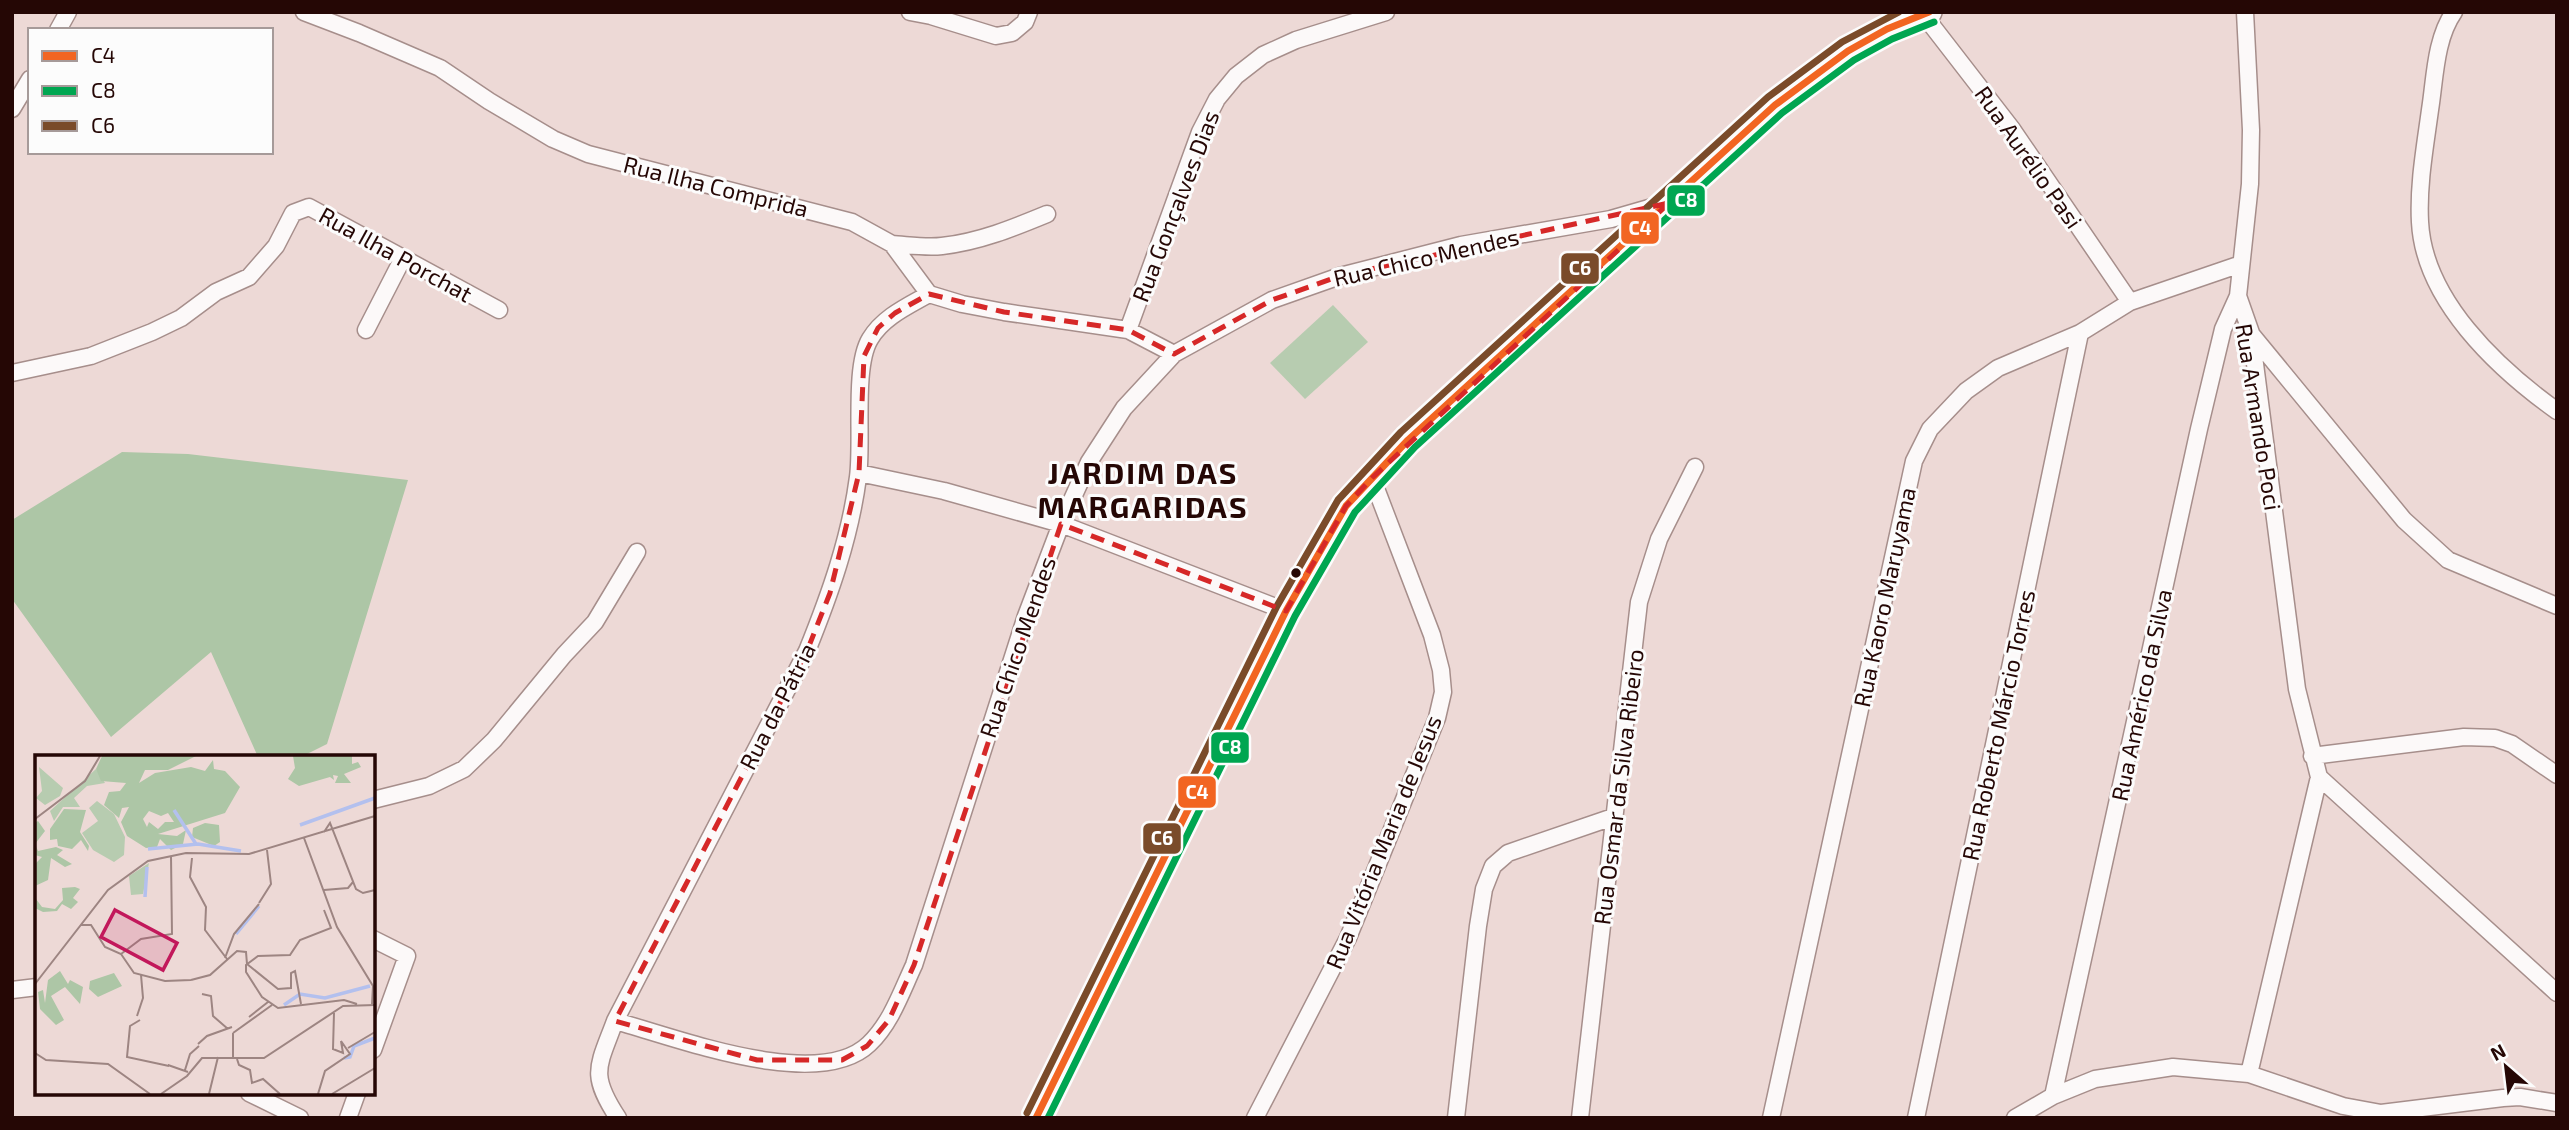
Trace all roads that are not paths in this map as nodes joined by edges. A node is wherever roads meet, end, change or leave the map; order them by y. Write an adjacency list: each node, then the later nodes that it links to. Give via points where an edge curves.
1 (68, 12): 9 (street)
2 (304, 12): 14 (street, Rua Ilha Comprida, via 440,68 552,139 587,154 806,208 852,222)
3 (910, 12): 8 (street, via 996,36 1012,33)
4 (1386, 12): 22 (street, Rua Gonçalves Dias, via 1263,55 1217,99 1200,132)
5 (2245, 12): 16 (street, Rua Armando Poci, via 2251,130)
6 (2454, 12): 27 (street, via 2440,45 2423,163 2420,222 2426,258 2452,307 2484,350)
7 (1926, 13): 12 (street, via 1885,28 1828,63 1775,105); 19 (street, Rua Aurélio Pasi)
8 (1027, 17)
9 (59, 28)
10 (28, 82): 11 (street)
11 (12, 109)
12 (1669, 203): 25 (street, Rua Chico Mendes, via 1611,219 1461,245 1340,276 1272,300); 30 (street, via 1518,338)
13 (1047, 214): 14 (street, via 1014,228 940,247)
14 (892, 244): 17 (street, Rua Ilha Comprida)
15 (403, 258): 20 (street, Rua Ilha Porchat); 21 (street); 26 (street, Rua Ilha Porchat, via 309,207 301,208 249,277 215,292 181,318 91,356)
16 (2241, 264): 18 (street, Rua Armando Poci); 19 (street, Rua Kaoro Maruyama)
17 (929, 294): 22 (street, via 1004,312); 29 (street, Rua da Pátria, via 895,313 869,341 861,390)
18 (2238, 296): 24 (street, Rua Armando Poci); 49 (street, Rua Américo da Silva, via 2223,329 2199,429)
19 (2130, 302): 23 (street, Rua Kaoro Maruyama)
20 (499, 310)
21 (366, 330)
22 (1128, 330): 25 (street, Rua Gonçalves Dias)
23 (2080, 333): 58 (street, Rua Kaoro Maruyama, via 1998,368 1966,391 1930,429 1914,460); 59 (street, Rua Roberto Márcio Torres)
24 (2251, 334): 33 (street, via 2427,542 2448,560); 35 (street, Rua Armando Poci, via 2297,689)
25 (1174, 354): 31 (street, Rua Chico Mendes, via 1124,408 1089,462)
26 (12, 373)
27 (2557, 411)
28 (1695, 467): 39 (street, Rua Osmar da Silva Ribeiro, via 1659,539 1639,602)
29 (859, 473): 31 (street); 44 (street, Rua da Pátria, via 830,593 807,651)
30 (1372, 478): 34 (street, via 1346,506); 55 (street, Rua Vitória Maria de Jesus, via 1432,635 1443,692 1437,718 1348,938)
31 (1060, 524): 34 (street); 44 (street, Rua Chico Mendes, via 914,965 889,1020 867,1046 842,1060 801,1065 757,1060)
32 (637, 552): 38 (street, via 595,622 464,769 429,786)
33 (2557, 606)
34 (1286, 611): 54 (street)
35 (2312, 756): 36 (street, via 2463,737 2495,738 2512,744); 37 (street, Rua Armando Poci)
36 (2557, 775)
37 (2319, 778): 43 (street); 46 (street)
38 (374, 800)
39 (1613, 817): 56 (street, via 1508,853 1493,866 1480,914); 57 (street, Rua Osmar da Silva Ribeiro)
40 (374, 940): 45 (street, via 407,956)
41 (35, 987): 42 (street)
42 (12, 990)
43 (2557, 993)
44 (615, 1021): 53 (street, Rua da Pátria, via 599,1066 599,1087)
45 (374, 1047)
46 (2249, 1074): 49 (street, via 2173,1067 2095,1079); 50 (street, via 2343,1107 2381,1113 2520,1097)
47 (252, 1095): 51 (street)
48 (356, 1095): 52 (street)
49 (2053, 1096): 60 (street)
50 (2557, 1103)
51 (300, 1118)
52 (348, 1118)
53 (618, 1118)
54 (1036, 1118)
55 (1255, 1118)
56 (1456, 1118)
57 (1580, 1118)
58 (1771, 1118)
59 (1916, 1118)
60 (2015, 1118)

